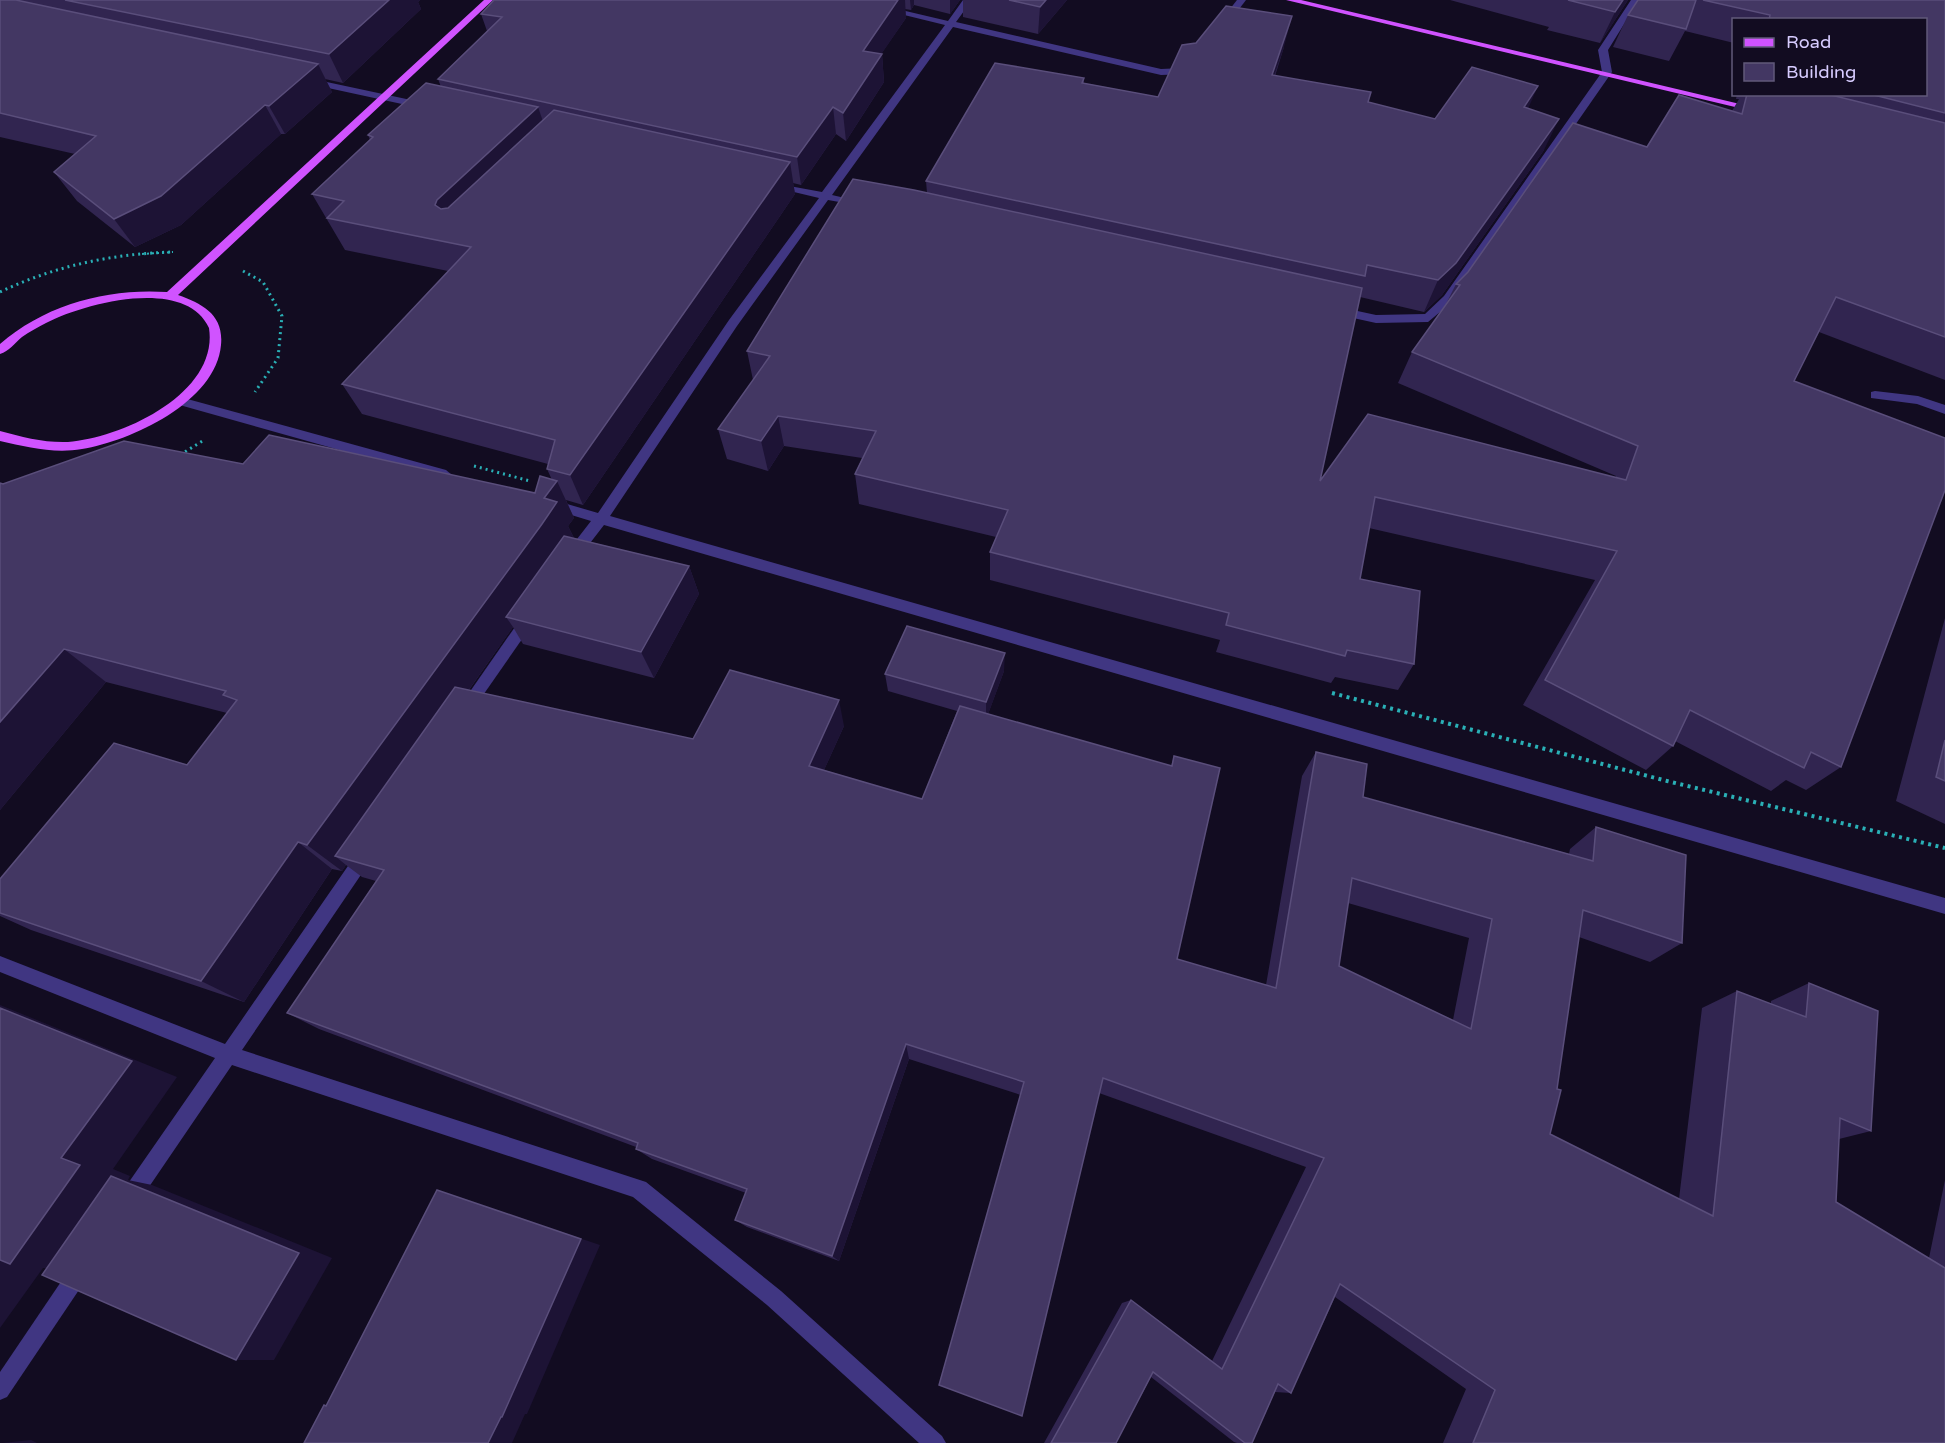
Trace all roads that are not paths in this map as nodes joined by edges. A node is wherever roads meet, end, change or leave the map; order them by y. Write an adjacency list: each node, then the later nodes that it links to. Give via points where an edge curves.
1 (489, 0): 12 (main road)
2 (847, 0): 7 (street)
3 (968, 0): 7 (street)
4 (1242, 0): 8 (street)
5 (1290, 0): 10 (main road)
6 (1635, 0): 10 (street, via 1603,50)
7 (951, 25): 9 (street, via 1161,72 1186,71); 16 (street)
8 (1216, 33)
9 (1197, 58)
10 (1607, 72): 14 (main road); 19 (street, via 1448,299 1428,318 1376,319)
11 (292, 77): 12 (street)
12 (385, 97): 13 (street); 18 (main road)
13 (434, 108)
14 (1768, 112)
15 (768, 183): 16 (street)
16 (825, 196): 17 (street); 27 (street)
17 (870, 206)
18 (170, 296): 20 (main road, via 130,294 85,302 42,320); 22 (main road, via 198,306 214,324 217,348 206,374)
19 (1330, 309)
20 (2, 346)
21 (1875, 395): 23 (street, via 1918,400)
22 (180, 401): 24 (main road, via 141,425 94,442 47,448); 25 (street)
23 (1945, 410)
24 (0, 436)
25 (464, 479)
26 (532, 498): 27 (street)
27 (600, 517): 28 (street); 32 (street)
28 (562, 570)
29 (535, 609): 30 (street)
30 (461, 716)
31 (374, 841): 34 (street)
32 (1945, 906)
33 (0, 964): 34 (street)
34 (226, 1054): 35 (street); 38 (street, via 639,1189 774,1298)
35 (120, 1212)
36 (86, 1262): 37 (street)
37 (0, 1390)
38 (935, 1443)

